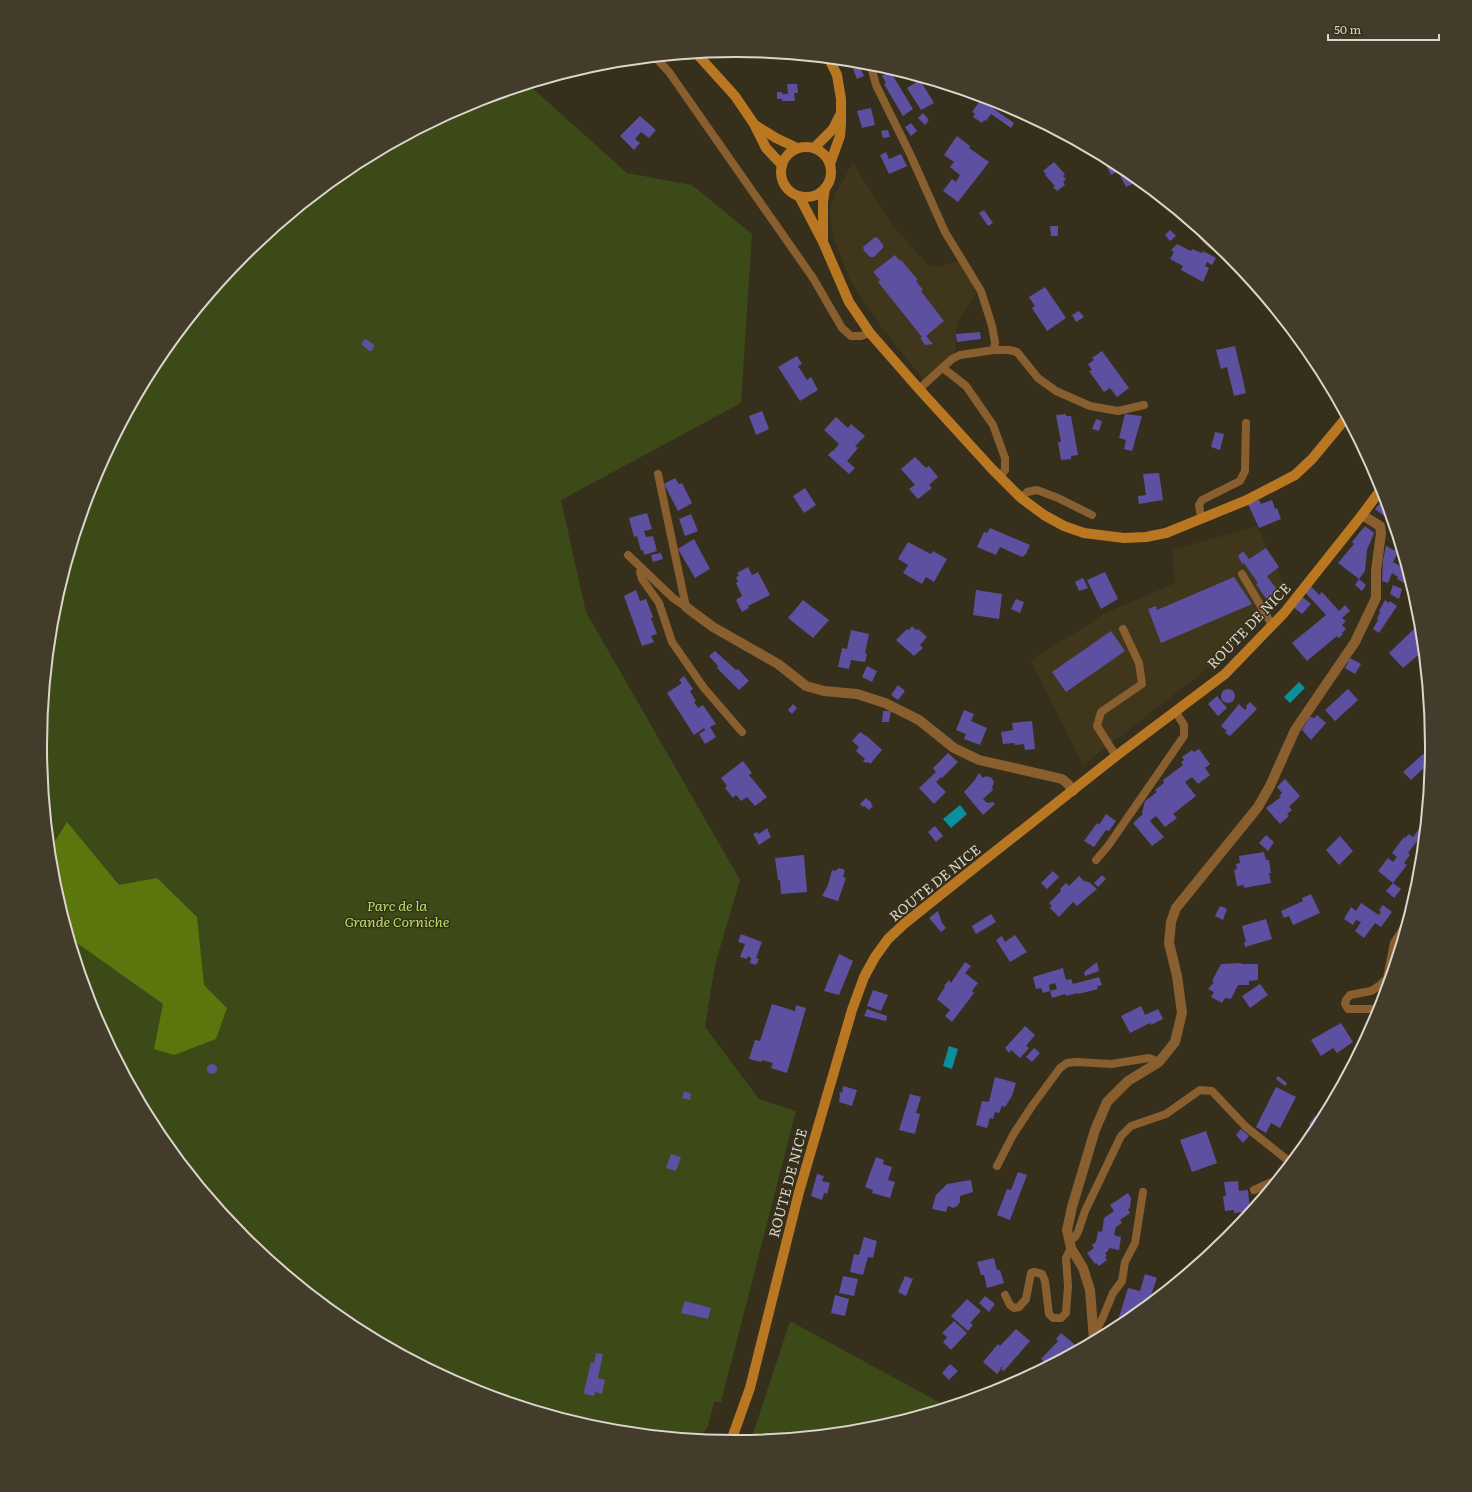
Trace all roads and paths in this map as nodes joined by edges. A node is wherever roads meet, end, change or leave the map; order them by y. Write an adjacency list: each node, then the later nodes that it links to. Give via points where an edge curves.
1 (700, 58): 6 (main road, via 730,91)
2 (659, 62): 14 (lane, via 813,278 842,328 851,336)
3 (831, 64): 5 (main road, via 837,75)
4 (872, 70): 15 (lane, via 876,85 945,232 981,291 992,326)
5 (841, 113): 8 (main road, via 833,129); 9 (main road, via 840,136)
6 (754, 124): 7 (main road); 10 (main road, via 766,148)
7 (797, 148): 8 (main road); 10 (main road, via 790,152)
8 (814, 148): 9 (main road, via 821,151)
9 (830, 164): 11 (main road, via 830,181)
10 (782, 165): 12 (main road, via 782,180 792,193)
11 (825, 188): 12 (main road, via 813,196); 13 (main road)
12 (799, 196): 13 (main road)
13 (823, 242): 14 (main road, via 849,302)
14 (870, 333): 17 (main road)
15 (994, 350): 16 (lane, via 960,354); 18 (lane, via 1017,352 1038,378 1056,392 1090,406 1118,411)
16 (943, 368): 17 (lane); 22 (lane, via 966,386 993,425 1005,458 1005,470)
17 (919, 390): 22 (main road)
18 (1144, 406)
19 (1343, 421): 27 (main road, via 1296,475 1247,500)
20 (1246, 423): 27 (lane, via 1245,471 1240,480 1202,500 1199,505)
21 (658, 474): 31 (lane)
22 (1000, 477): 24 (main road)
23 (1377, 494): 26 (main road, ROUTE DE NICE)
24 (1021, 498): 25 (lane, via 1027,492 1036,490); 27 (main road, via 1064,526 1104,537 1124,538 1166,533)
25 (1092, 515)
26 (1362, 515): 32 (main road, ROUTE DE NICE); 43 (street, via 1380,526 1376,598 1355,642 1296,730 1258,807 1176,908 1171,922 1169,943 1182,1013 1175,1042)
27 (1202, 518)
28 (628, 555): 29 (lane)
29 (642, 568): 31 (lane); 35 (lane, via 642,579 659,603 672,642 704,688)
30 (1242, 574): 32 (lane)
31 (686, 607): 37 (street, via 713,627 778,664 806,686 824,691 857,694 885,703 919,720 954,748 972,757 1062,779)
32 (1272, 625): 34 (main road, ROUTE DE NICE, via 1225,674)
33 (1123, 629): 36 (lane, via 1139,663 1142,684 1101,712 1097,726)
34 (1175, 711): 36 (main road, ROUTE DE NICE); 38 (lane, via 1184,725 1184,736)
35 (742, 732)
36 (1116, 756): 37 (main road, ROUTE DE NICE)
37 (1073, 791): 53 (main road, ROUTE DE NICE, via 904,924 888,939 864,977 799,1192 750,1388)
38 (1096, 860)
39 (1398, 937): 40 (lane)
40 (1391, 957)
41 (1383, 982): 42 (lane, via 1371,991 1350,996 1346,1000 1348,1009)
42 (1373, 1009)
43 (1158, 1062): 45 (lane, via 1148,1058 1111,1064 1067,1063 1060,1068 1032,1106); 49 (street, via 1128,1081 1107,1102 1095,1130 1072,1207 1067,1230)
44 (1287, 1160): 49 (lane, via 1246,1127 1212,1091 1200,1090 1166,1114 1131,1126 1121,1136)
45 (996, 1166)
46 (1267, 1184): 47 (lane)
47 (1254, 1190)
48 (1143, 1192): 51 (lane, via 1135,1243 1125,1262 1122,1281 1113,1293)
49 (1070, 1245): 50 (lane, via 1066,1258 1066,1313 1061,1318 1053,1318 1049,1314 1042,1274 1031,1273 1026,1299 1019,1307 1014,1308 1010,1305); 52 (street, via 1090,1290)
50 (1005, 1295)
51 (1096, 1333)
52 (1094, 1335)
53 (733, 1435)

